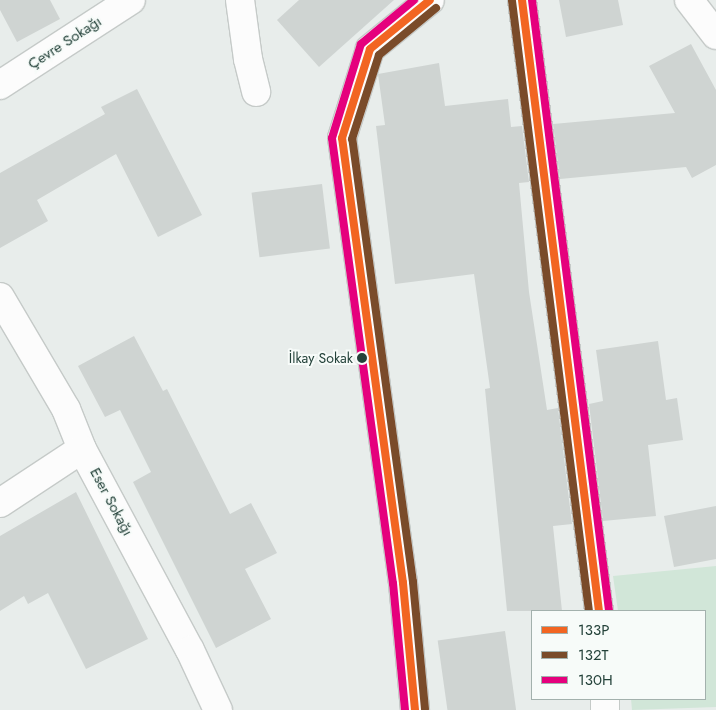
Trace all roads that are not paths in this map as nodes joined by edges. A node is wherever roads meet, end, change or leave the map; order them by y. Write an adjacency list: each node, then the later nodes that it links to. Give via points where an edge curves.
1 (131, 0): 7 (street, Çevre Sokağı)
2 (240, 0): 8 (street)
3 (430, 0): 14 (street, via 370,49 342,138 404,584)
4 (522, 0): 12 (street)
5 (689, 0): 6 (street)
6 (716, 35)
7 (0, 85)
8 (256, 92)
9 (0, 297): 10 (street, Eser Sokağı, via 66,409)
10 (82, 449): 11 (street); 13 (street, Eser Sokağı, via 190,650)
11 (0, 503)
12 (599, 610)
13 (218, 710)
14 (414, 710)

